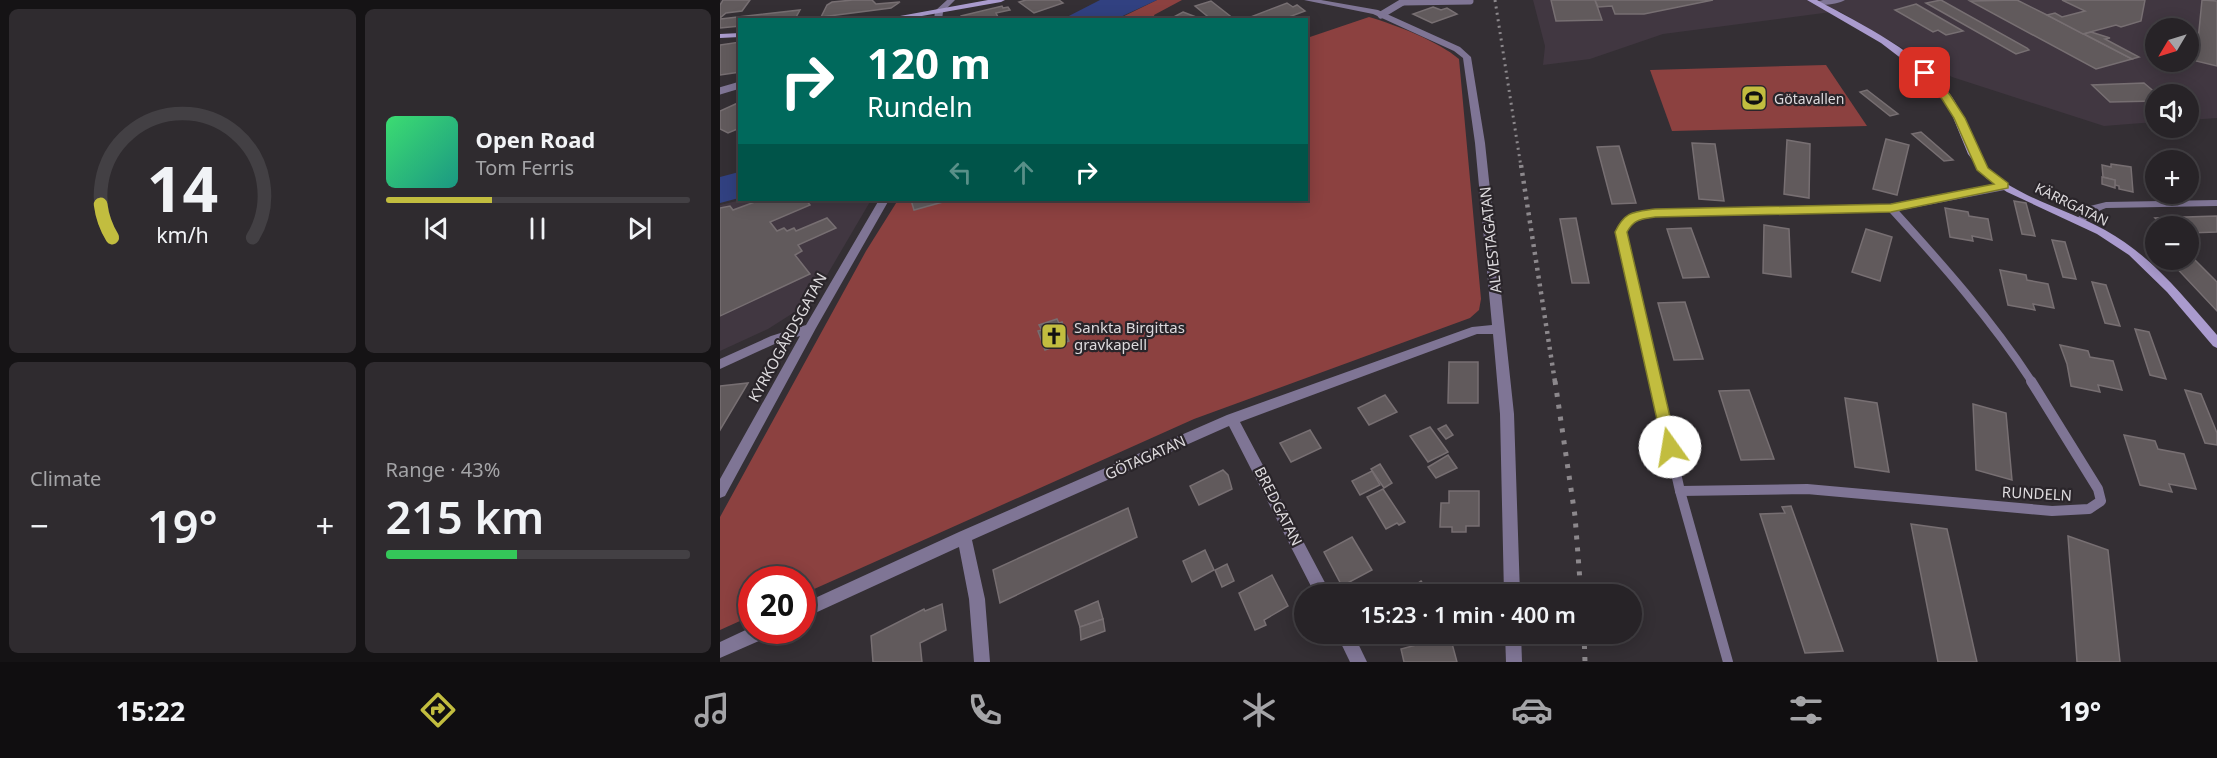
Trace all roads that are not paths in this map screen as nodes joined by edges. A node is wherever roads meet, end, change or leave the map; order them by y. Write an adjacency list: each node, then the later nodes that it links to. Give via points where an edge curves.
1 (951, 0): 8 (street)
2 (1001, 0): 8 (street)
3 (1308, 0): 9 (street, ALVESTAGATAN)
4 (1841, 0): 7 (street)
5 (1405, 1): 6 (lane); 9 (lane)
6 (1470, 1)
7 (1814, 2): 15 (street, KÄRRGATAN, via 1900,53 1925,73 1947,97 1983,170)
8 (938, 15): 10 (street)
9 (1381, 15): 21 (street, ALVESTAGATAN, via 1467,57 1480,143)
10 (904, 18)
11 (738, 34): 12 (street)
12 (720, 36)
13 (738, 86): 14 (lane)
14 (720, 91)
15 (2004, 186): 18 (lane); 19 (street, KÄRRGATAN)
16 (883, 201): 20 (street, KYRKOGÅRDSGATAN)
17 (2217, 203): 19 (street, via 2106,205 2094,208)
18 (1891, 208): 25 (lane, via 1655,213 1627,221 1621,232); 25 (lane, RUNDELN, via 1955,278 2005,341 2068,438 2101,501 2089,509 2052,511 1807,489)
19 (2079, 221): 22 (street, KÄRRGATAN, via 2147,263)
20 (810, 328): 23 (street); 26 (street, KYRKOGÅRDSGATAN)
21 (1497, 329): 24 (street, GÖTAGATAN, via 1476,330); 29 (street, ALVESTAGATAN, via 1507,414)
22 (2217, 343)
23 (720, 364)
24 (1232, 419): 27 (street, GÖTAGATAN); 28 (street, BREDGATAN)
25 (1680, 491): 38 (lane)
26 (720, 492)
27 (964, 537): 30 (street, GÖTAGATAN); 35 (street, via 975,581)
28 (1318, 584)
29 (1512, 584)
30 (816, 606)
31 (738, 642): 34 (street)
32 (1350, 644): 36 (street)
33 (1513, 644): 37 (street)
34 (720, 650)
35 (982, 662)
36 (1359, 662)
37 (1514, 662)
38 (1728, 662)

